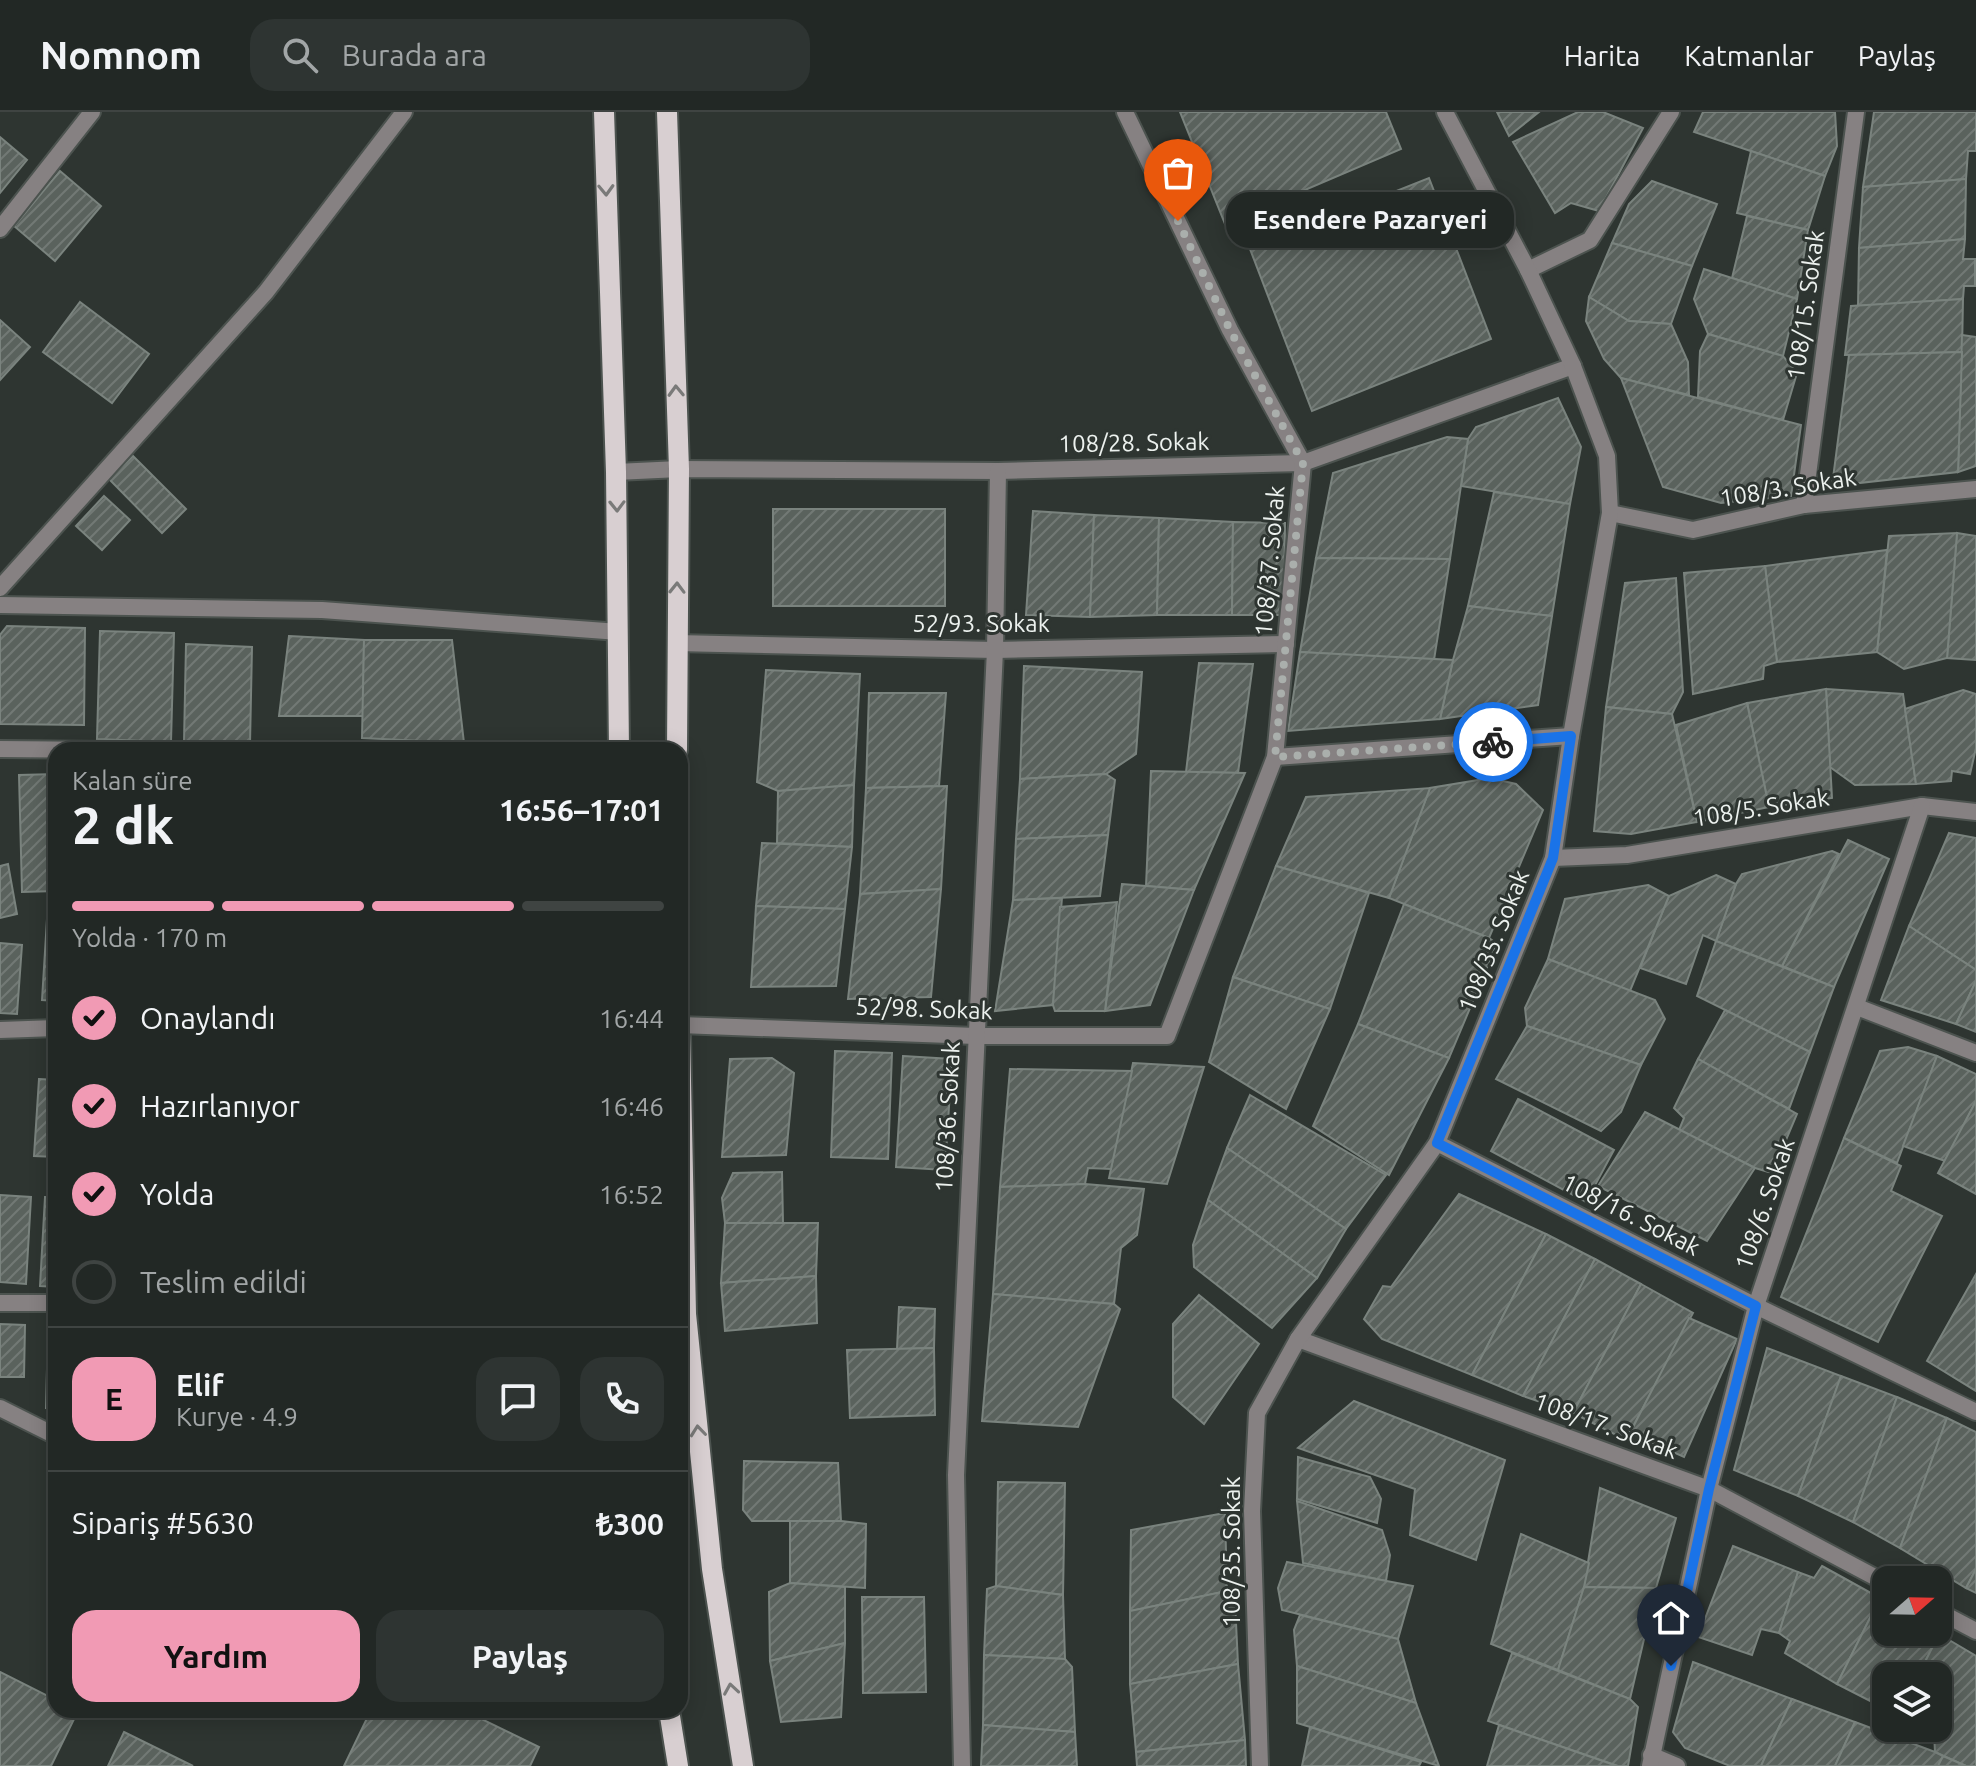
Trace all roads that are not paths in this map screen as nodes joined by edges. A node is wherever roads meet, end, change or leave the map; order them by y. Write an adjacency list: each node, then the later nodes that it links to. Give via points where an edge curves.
1 (92, 112): 9 (street)
2 (404, 112): 19 (street, via 266,292)
3 (604, 112): 15 (main road, one-way to 15)
4 (667, 112): 13 (main road, one-way to 4)
5 (1125, 112): 12 (street, 108/37. Sokak, via 1230,330)
6 (1445, 112): 10 (street, 108/35. Sokak)
7 (1671, 112): 10 (street, via 1590,240)
8 (1856, 112): 17 (street, 108/15. Sokak)
9 (0, 229)
10 (1528, 270): 11 (street, 108/35. Sokak)
11 (1573, 366): 12 (street, 108/28. Sokak); 18 (street, 108/35. Sokak, via 1607,456)
12 (1303, 463): 14 (street, 108/28. Sokak); 23 (street, 108/37. Sokak)
13 (679, 469): 14 (street, 108/28. Sokak); 15 (street, 108/28. Sokak); 22 (main road, one-way to 13)
14 (998, 471): 24 (street, 108/36. Sokak)
15 (616, 472): 21 (main road, one-way to 21)
16 (1976, 489): 17 (street, 108/3. Sokak)
17 (1804, 505): 18 (street, 108/3. Sokak, via 1693,530)
18 (1610, 513): 25 (street, 108/35. Sokak)
19 (0, 588)
20 (0, 605): 21 (street, via 322,610)
21 (619, 632): 26 (main road)
22 (676, 643): 24 (street, 52/93. Sokak); 27 (main road)
23 (1286, 644): 24 (street, 52/93. Sokak); 30 (street, 108/37. Sokak)
24 (995, 650): 38 (street, 108/36. Sokak)
25 (1571, 736): 30 (street); 33 (street, 108/35. Sokak)
26 (619, 742)
27 (677, 742)
28 (0, 749): 29 (street)
29 (48, 749)
30 (1275, 757): 39 (street, 108/37. Sokak)
31 (1922, 806): 32 (street, 108/5. Sokak); 33 (street, 108/5. Sokak, via 1627,855); 34 (street, 108/6. Sokak)
32 (1976, 812)
33 (1553, 858): 41 (street, 108/35. Sokak)
34 (1857, 1007): 40 (street); 44 (street, 108/6. Sokak)
35 (688, 1025): 38 (street, 52/98. Sokak)
36 (48, 1028): 37 (street)
37 (0, 1030)
38 (976, 1036): 39 (street, 52/98. Sokak); 58 (street, 108/36. Sokak, via 956,1475)
39 (1167, 1036)
40 (1976, 1053)
41 (1437, 1143): 44 (street, 108/16. Sokak); 46 (street, 108/35. Sokak)
42 (0, 1303): 43 (street)
43 (48, 1303)
44 (1756, 1306): 48 (street, 108/16. Sokak); 50 (street, 108/6. Sokak)
45 (688, 1334): 57 (main road, one-way to 45, via 712,1569)
46 (1298, 1339): 50 (street, 108/17. Sokak); 59 (street, 108/35. Sokak, via 1257,1413 1252,1511)
47 (0, 1408): 49 (street)
48 (1976, 1412)
49 (48, 1432)
50 (1709, 1489): 51 (street, 108/17. Sokak); 55 (street, 108/6. Sokak)
51 (1872, 1576)
52 (1952, 1618): 53 (street)
53 (1976, 1631)
54 (670, 1718): 56 (main road)
55 (1650, 1760): 60 (street)
56 (678, 1766)
57 (743, 1766)
58 (962, 1766)
59 (1260, 1766)
60 (1677, 1766)

